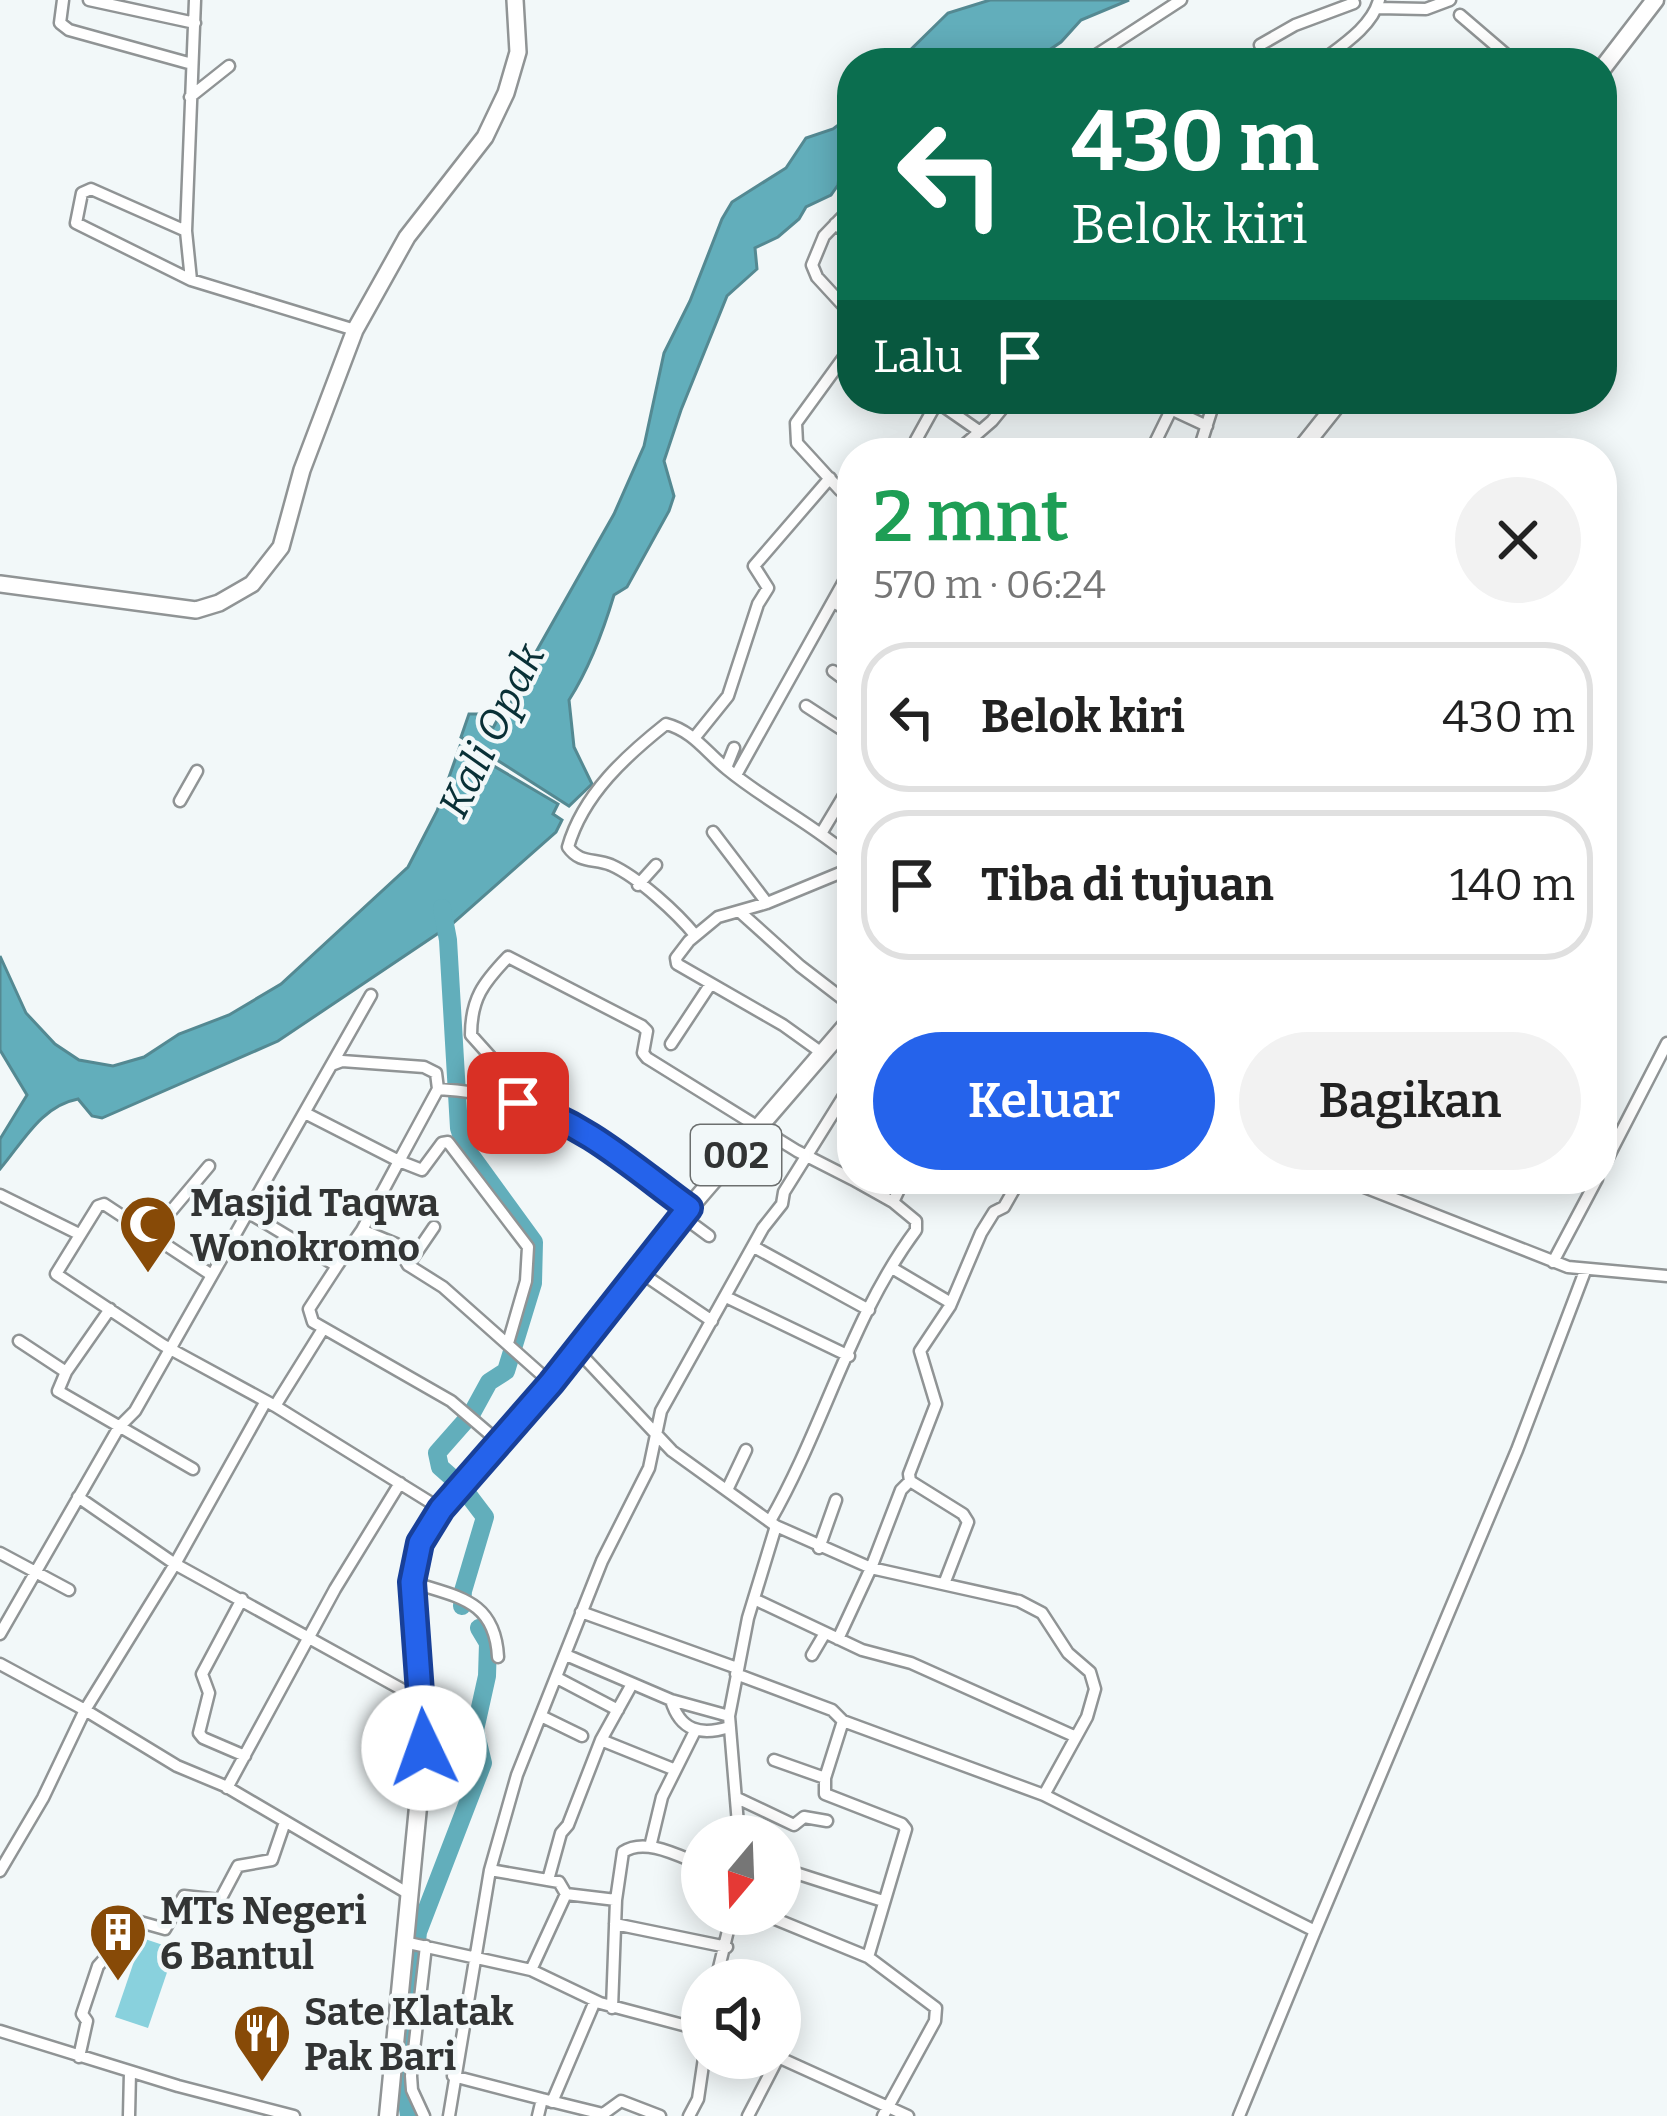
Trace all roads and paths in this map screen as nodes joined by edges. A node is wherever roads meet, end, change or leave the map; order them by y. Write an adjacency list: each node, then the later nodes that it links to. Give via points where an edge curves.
1 (63, 0): 18 (street, via 60,23 69,30)
2 (89, 0): 11 (street)
3 (195, 0): 11 (street)
4 (515, 0): 25 (street, via 518,52 496,117 406,237)
5 (1181, 0): 14 (street)
6 (1450, 0): 9 (street, via 1426,9)
7 (1652, 1): 17 (main road)
8 (1354, 4): 12 (street); 13 (street)
9 (1378, 4): 12 (street)
10 (1460, 15): 16 (street)
11 (195, 23): 18 (street)
12 (1364, 26): 15 (street)
13 (1260, 44)
14 (1107, 48)
15 (1337, 48)
16 (1498, 48)
17 (1617, 49)
18 (192, 64): 20 (street)
19 (230, 66): 20 (street)
20 (190, 97): 22 (street)
21 (835, 224): 24 (street, via 812,265)
22 (186, 231): 23 (street); 23 (street, via 91,189 82,193 76,223)
23 (191, 280): 25 (street)
24 (837, 299)
25 (355, 330): 39 (street, via 281,547 252,584 196,610)
26 (837, 367): 37 (street, via 796,423 797,443)
27 (955, 414): 33 (street)
28 (995, 414): 33 (street)
29 (1180, 414): 32 (street)
30 (1211, 414): 32 (street)
31 (1329, 414): 36 (main road)
32 (1207, 426): 35 (street)
33 (979, 431): 34 (street)
34 (971, 438)
35 (1203, 438)
36 (1310, 438)
37 (830, 478): 38 (street); 47 (street, via 754,566 768,588 728,696)
38 (837, 484)
39 (0, 584)
40 (837, 594): 41 (street)
41 (833, 602): 42 (street); 50 (street)
42 (837, 604)
43 (833, 671): 44 (street)
44 (837, 674)
45 (806, 706): 46 (street)
46 (837, 726)
47 (694, 737): 50 (street); 58 (street, via 670,724 660,728 619,761 574,826 571,853 613,866)
48 (734, 748): 50 (street)
49 (196, 771): 51 (street)
50 (731, 772): 54 (street)
51 (180, 801)
52 (837, 807): 54 (street)
53 (713, 832): 59 (street)
54 (822, 832): 55 (street)
55 (837, 845)
56 (656, 865): 58 (street)
57 (837, 874): 59 (street)
58 (638, 885): 61 (street)
59 (767, 903): 60 (street)
60 (740, 912): 61 (street); 63 (street)
61 (695, 935): 62 (street, via 675,961)
62 (710, 985): 67 (street); 68 (street)
63 (837, 994)
64 (371, 995): 69 (street)
65 (837, 1036): 68 (main road, 002)
66 (1667, 1043): 75 (street)
67 (670, 1044)
68 (822, 1053): 74 (main road, 002)
69 (332, 1065): 70 (street, via 424,1067); 73 (street)
70 (442, 1089): 71 (street); 77 (street)
71 (497, 1096): 74 (street, via 497,1064 471,1035 471,1013 508,957 642,1026 647,1058); 87 (street, via 585,1130)
72 (837, 1107): 76 (street)
73 (305, 1113): 77 (street); 88 (street)
74 (760, 1129): 76 (street); 87 (main road, 002)
75 (1617, 1139)
76 (806, 1156): 79 (street); 94 (street)
77 (399, 1161): 90 (street); 110 (street, via 422,1170 448,1142 520,1233 530,1260)
78 (209, 1166): 92 (street)
79 (837, 1172)
80 (879, 1194): 86 (street)
81 (897, 1194): 86 (street)
82 (1011, 1194): 104 (street, via 981,1233)
83 (1383, 1194): 95 (street)
84 (1589, 1194): 95 (street)
85 (0, 1195): 91 (street)
86 (893, 1202): 98 (street, via 917,1224)
87 (686, 1212): 93 (street); 100 (main road, 002)
88 (249, 1213): 97 (street); 101 (street)
89 (434, 1227): 96 (street)
90 (362, 1230): 96 (street, via 395,1244); 97 (street)
91 (79, 1234): 92 (street, via 104,1204); 105 (street, via 56,1274)
92 (152, 1235): 101 (street)
93 (709, 1235)
94 (754, 1247): 103 (street); 106 (street)
95 (1553, 1262): 99 (street)
96 (408, 1264): 110 (street)
97 (337, 1266): 108 (street, via 309,1310)
98 (892, 1268): 104 (street); 106 (street)
99 (1585, 1271): 102 (street); 183 (street)
100 (640, 1272): 107 (street); 112 (main road, 002)
101 (210, 1274): 111 (street)
102 (1667, 1276)
103 (726, 1297): 107 (street); 113 (street)
104 (951, 1303): 122 (street, via 920,1352 936,1404)
105 (110, 1309): 111 (street); 114 (street)
106 (869, 1310): 113 (street)
107 (712, 1321): 118 (street)
108 (323, 1329): 116 (street); 119 (street, via 452,1401)
109 (19, 1341): 114 (street)
110 (510, 1346): 115 (street)
111 (169, 1348): 116 (street); 117 (street)
112 (577, 1350): 115 (main road, 002); 118 (street)
113 (848, 1356): 128 (street)
114 (67, 1372): 117 (street, via 61,1394)
115 (551, 1383): 119 (main road, 002)
116 (271, 1404): 123 (street); 131 (street)
117 (119, 1427): 121 (street); 125 (street)
118 (654, 1434): 124 (street); 139 (street, via 644,1481)
119 (500, 1442): 127 (main road, 002)
120 (746, 1450): 124 (street)
121 (193, 1469)
122 (910, 1481): 132 (street); 135 (street, via 967,1517)
123 (400, 1483): 127 (street); 142 (street)
124 (727, 1490): 128 (street)
125 (77, 1497): 131 (street); 133 (street)
126 (836, 1501): 129 (street)
127 (441, 1509): 134 (main road, 002, via 420,1543)
128 (772, 1523): 129 (street); 138 (street)
129 (819, 1548): 132 (street)
130 (0, 1552): 133 (street)
131 (175, 1564): 137 (street); 152 (street)
132 (871, 1568): 135 (street); 141 (street)
133 (37, 1574): 136 (street); 140 (street)
134 (412, 1582): 145 (street, via 461,1597 488,1623); 151 (main road, 002)
135 (944, 1584): 159 (street, via 1042,1613 1094,1679 1095,1699)
136 (69, 1590)
137 (242, 1599): 142 (street); 161 (street, via 202,1674 209,1693 199,1734)
138 (754, 1599): 141 (street); 147 (street)
139 (581, 1612): 143 (street); 147 (street)
140 (0, 1634)
141 (831, 1636): 144 (street); 159 (street)
142 (308, 1638): 151 (street); 161 (street)
143 (566, 1655): 148 (street); 149 (street)
144 (812, 1655)
145 (499, 1657)
146 (0, 1664): 152 (street)
147 (736, 1671): 155 (street, via 832,1709); 156 (street)
148 (557, 1678): 153 (street); 154 (street)
149 (632, 1684): 150 (street); 153 (street)
150 (671, 1700): 156 (street); 157 (street, via 680,1722)
151 (423, 1701): 177 (main road, 002)
152 (86, 1709): 165 (street); 174 (street)
153 (618, 1710): 160 (street)
154 (541, 1716): 158 (street); 173 (street)
155 (843, 1721): 164 (street); 166 (street)
156 (729, 1722): 157 (street); 167 (street)
157 (695, 1731): 163 (street)
158 (582, 1736)
159 (1074, 1736): 166 (street)
160 (601, 1740): 163 (street); 176 (street)
161 (245, 1756): 165 (street)
162 (774, 1760): 164 (street)
163 (673, 1769): 171 (street)
164 (825, 1778): 180 (street, via 831,1798 906,1829)
165 (227, 1788): 170 (street)
166 (1044, 1795): 183 (street)
167 (736, 1798): 168 (street); 169 (street, via 794,1825 804,1817)
168 (737, 1815)
169 (827, 1821)
170 (285, 1822): 177 (street); 195 (street, via 270,1862 238,1866 220,1900 184,1896 165,1929 125,1924 98,1966 82,2014)
171 (650, 1846): 172 (street); 179 (street, via 623,1852)
172 (681, 1857)
173 (490, 1870): 176 (street); 187 (street)
174 (0, 1871)
175 (801, 1875): 180 (street)
176 (548, 1880): 178 (street)
177 (409, 1894): 185 (main road, 002)
178 (566, 1894): 179 (street); 190 (street)
179 (616, 1900): 181 (street)
180 (883, 1901): 188 (street)
181 (615, 1924): 186 (street); 192 (street)
182 (801, 1930): 188 (street)
183 (1315, 1931): 213 (street)
184 (729, 1935): 186 (street)
185 (416, 1944): 187 (street); 205 (main road, 002); 206 (street, via 411,2076)
186 (727, 1947): 189 (street)
187 (477, 1956): 190 (street); 198 (street)
188 (868, 1957): 202 (street, via 936,2008)
189 (723, 1959)
190 (531, 1970): 191 (street)
191 (595, 2001): 192 (street); 201 (street)
192 (612, 2008): 193 (street)
193 (681, 2023)
194 (0, 2031): 195 (street)
195 (80, 2056): 197 (street)
196 (801, 2069): 202 (street)
197 (130, 2072): 203 (street); 204 (street)
198 (453, 2076): 201 (street); 207 (street)
199 (701, 2079): 210 (street)
200 (768, 2079): 211 (street)
201 (547, 2100): 208 (street); 209 (street, via 602,2114 621,2101)
202 (885, 2112): 212 (street)
203 (129, 2116)
204 (294, 2116)
205 (388, 2116)
206 (424, 2116)
207 (449, 2116)
208 (538, 2116)
209 (660, 2116)
210 (689, 2116)
211 (748, 2116)
212 (908, 2116)
213 (1238, 2116)

